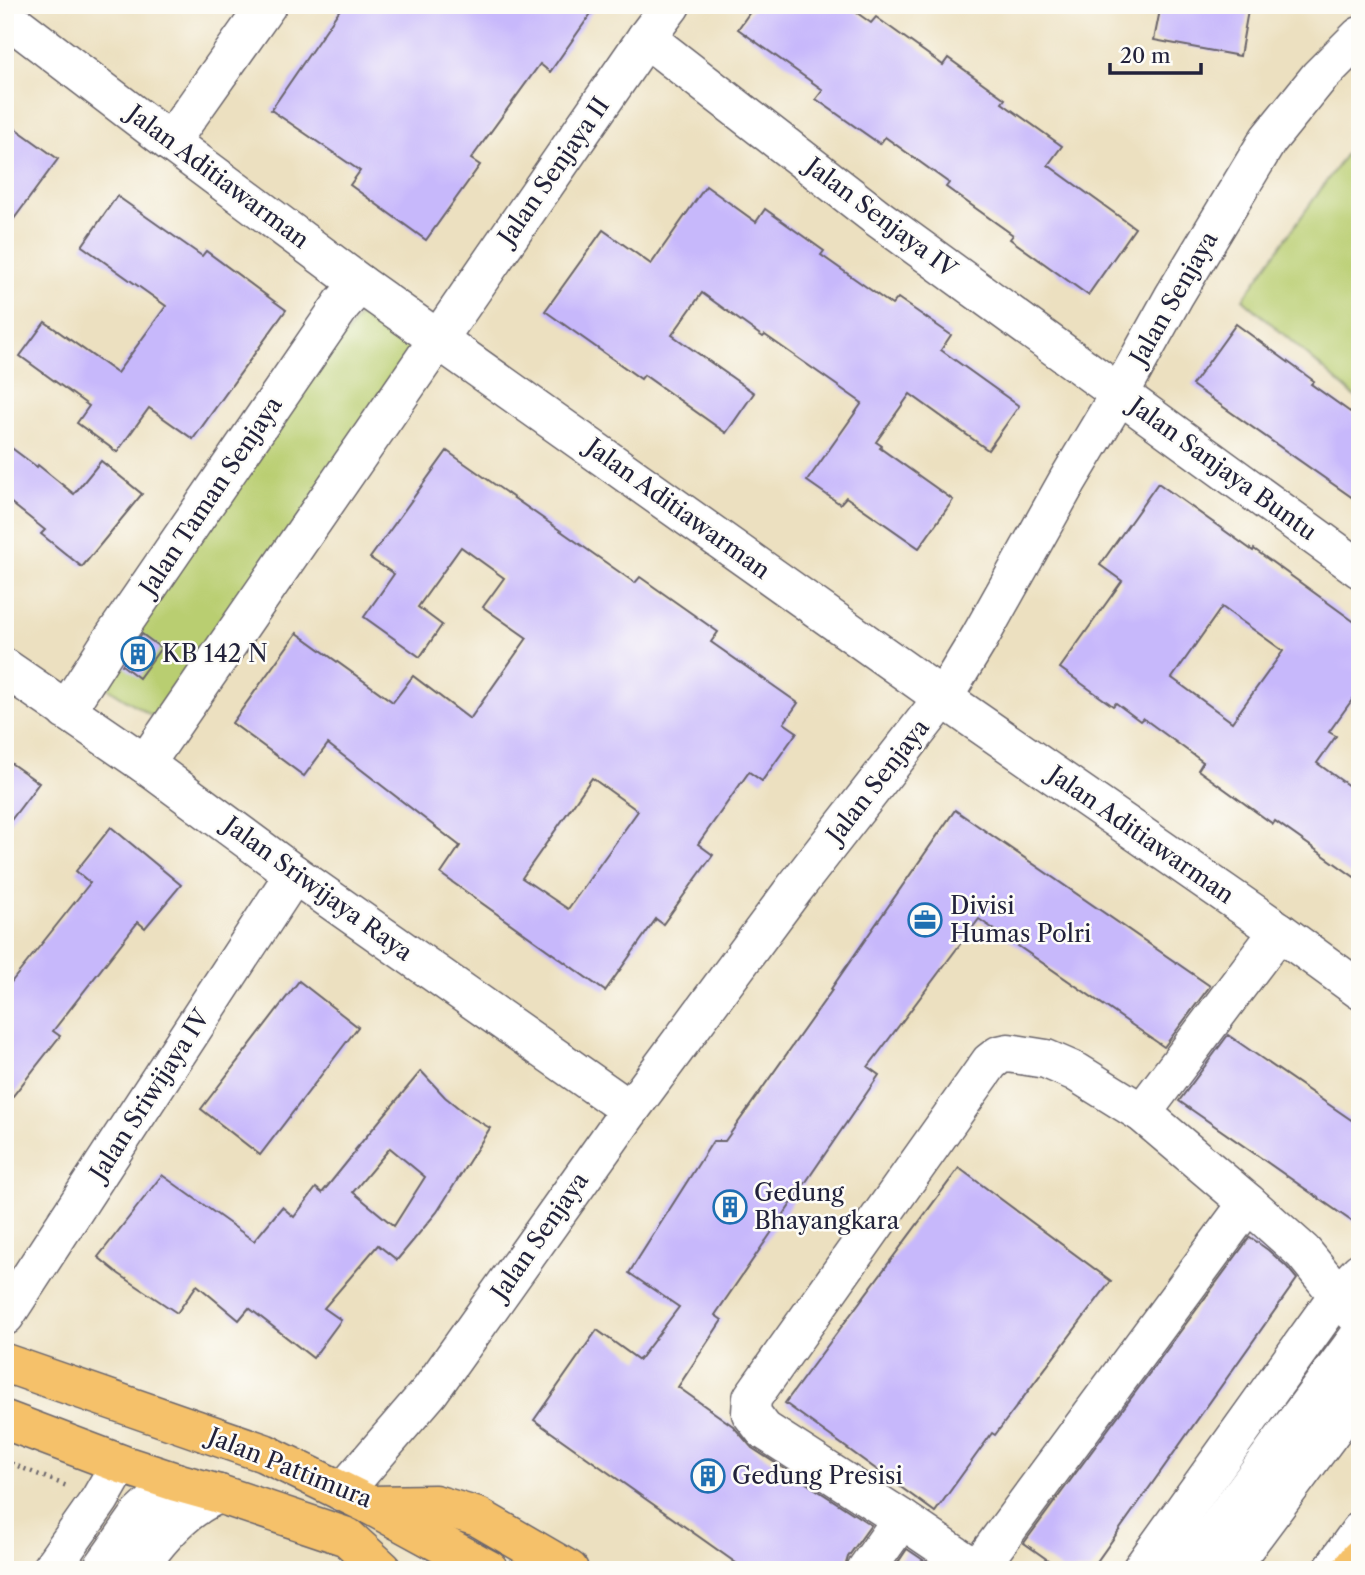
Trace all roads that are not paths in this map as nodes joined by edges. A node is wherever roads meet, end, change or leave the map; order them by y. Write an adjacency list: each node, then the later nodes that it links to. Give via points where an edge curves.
1 (267, 5): 6 (street)
2 (671, 5): 5 (street, Jalan Senjaya II)
3 (5, 16): 6 (street, Jalan Aditiawarman)
4 (1360, 36): 9 (street, Jalan Senjaya, via 1319,76 1268,140)
5 (646, 38): 8 (street, Jalan Senjaya II); 9 (street, Jalan Senjaya IV, via 878,218)
6 (170, 142): 7 (street, Jalan Aditiawarman)
7 (360, 284): 8 (street, Jalan Aditiawarman); 13 (street, Jalan Taman Senjaya)
8 (439, 338): 12 (street, Jalan Aditiawarman); 14 (street)
9 (1120, 393): 10 (street, Jalan Sanjaya Buntu); 12 (street, Jalan Senjaya)
10 (1360, 569)
11 (5, 668): 13 (street, Jalan Sriwijaya Raya)
12 (943, 698): 16 (street, Jalan Aditiawarman); 18 (street, Jalan Senjaya)
13 (66, 711): 14 (street, Jalan Sriwijaya Raya)
14 (145, 764): 15 (street, Jalan Sriwijaya Raya)
15 (294, 874): 18 (street, Jalan Sriwijaya Raya); 22 (street, Jalan Sriwijaya IV)
16 (1279, 931): 17 (street, Jalan Aditiawarman); 19 (street)
17 (1360, 990)
18 (629, 1110): 30 (street, Jalan Senjaya)
19 (1142, 1113): 20 (street); 31 (street, via 1046,1059 999,1055 752,1398 751,1413 764,1430)
20 (1248, 1203): 21 (street); 43 (street)
21 (1353, 1295): 44 (street)
22 (5, 1316)
23 (1360, 1335): 45 (street)
24 (5, 1363): 30 (main road, Jalan Pattimura, via 264,1453)
25 (1360, 1393): 46 (street)
26 (5, 1420): 27 (main road, Jalan Pattimura)
27 (120, 1464): 28 (main road, Jalan Pattimura); 35 (street)
28 (176, 1482): 29 (main road, Jalan Pattimura); 36 (street, via 139,1516)
29 (219, 1494): 33 (main road, Jalan Pattimura); 37 (street, via 174,1525)
30 (357, 1499): 40 (main road); 41 (main road, Jalan Pattimura, via 435,1504 478,1517)
31 (902, 1519): 42 (street); 43 (street)
32 (1360, 1531): 47 (street)
33 (347, 1537): 38 (main road, Jalan Pattimura); 39 (main road)
34 (1360, 1558): 48 (main road)
35 (50, 1570)
36 (101, 1570)
37 (137, 1570)
38 (383, 1570)
39 (411, 1570)
40 (489, 1570)
41 (569, 1570)
42 (866, 1570)
43 (977, 1570)
44 (1141, 1570)
45 (1185, 1570)
46 (1228, 1570)
47 (1332, 1570)
48 (1351, 1570)

